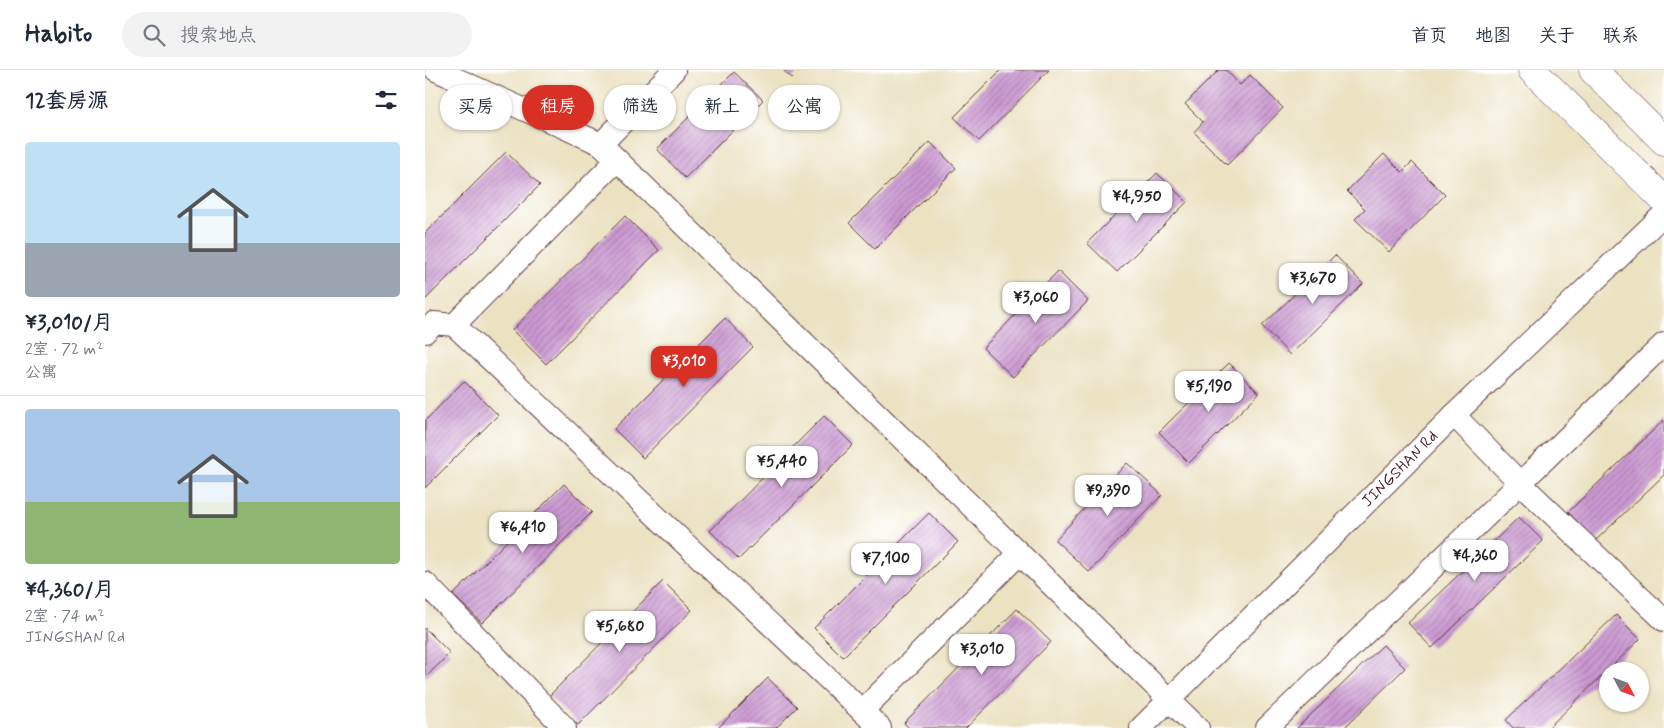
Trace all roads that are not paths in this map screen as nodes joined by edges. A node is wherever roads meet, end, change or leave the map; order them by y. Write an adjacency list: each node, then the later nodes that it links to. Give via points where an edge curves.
1 (437, 70): 6 (street)
2 (674, 70): 6 (street)
3 (1532, 70): 7 (main road)
4 (1593, 70): 5 (main road)
5 (1664, 141)
6 (609, 153): 9 (street); 14 (street)
7 (1664, 200)
8 (1664, 214): 12 (street, JINGSHAN Rd)
9 (454, 325): 10 (street, via 434,324); 18 (street)
10 (425, 332)
11 (1664, 344): 13 (street)
12 (1454, 414): 13 (street); 17 (street, JINGSHAN Rd)
13 (1520, 483): 16 (street); 23 (street)
14 (1019, 554): 17 (street); 18 (street)
15 (425, 583): 19 (street)
16 (1664, 620)
17 (1169, 700): 21 (street, JINGSHAN Rd); 22 (street)
18 (862, 711): 20 (street)
19 (565, 728)
20 (880, 728)
21 (1141, 728)
22 (1198, 728)
23 (1267, 728)

